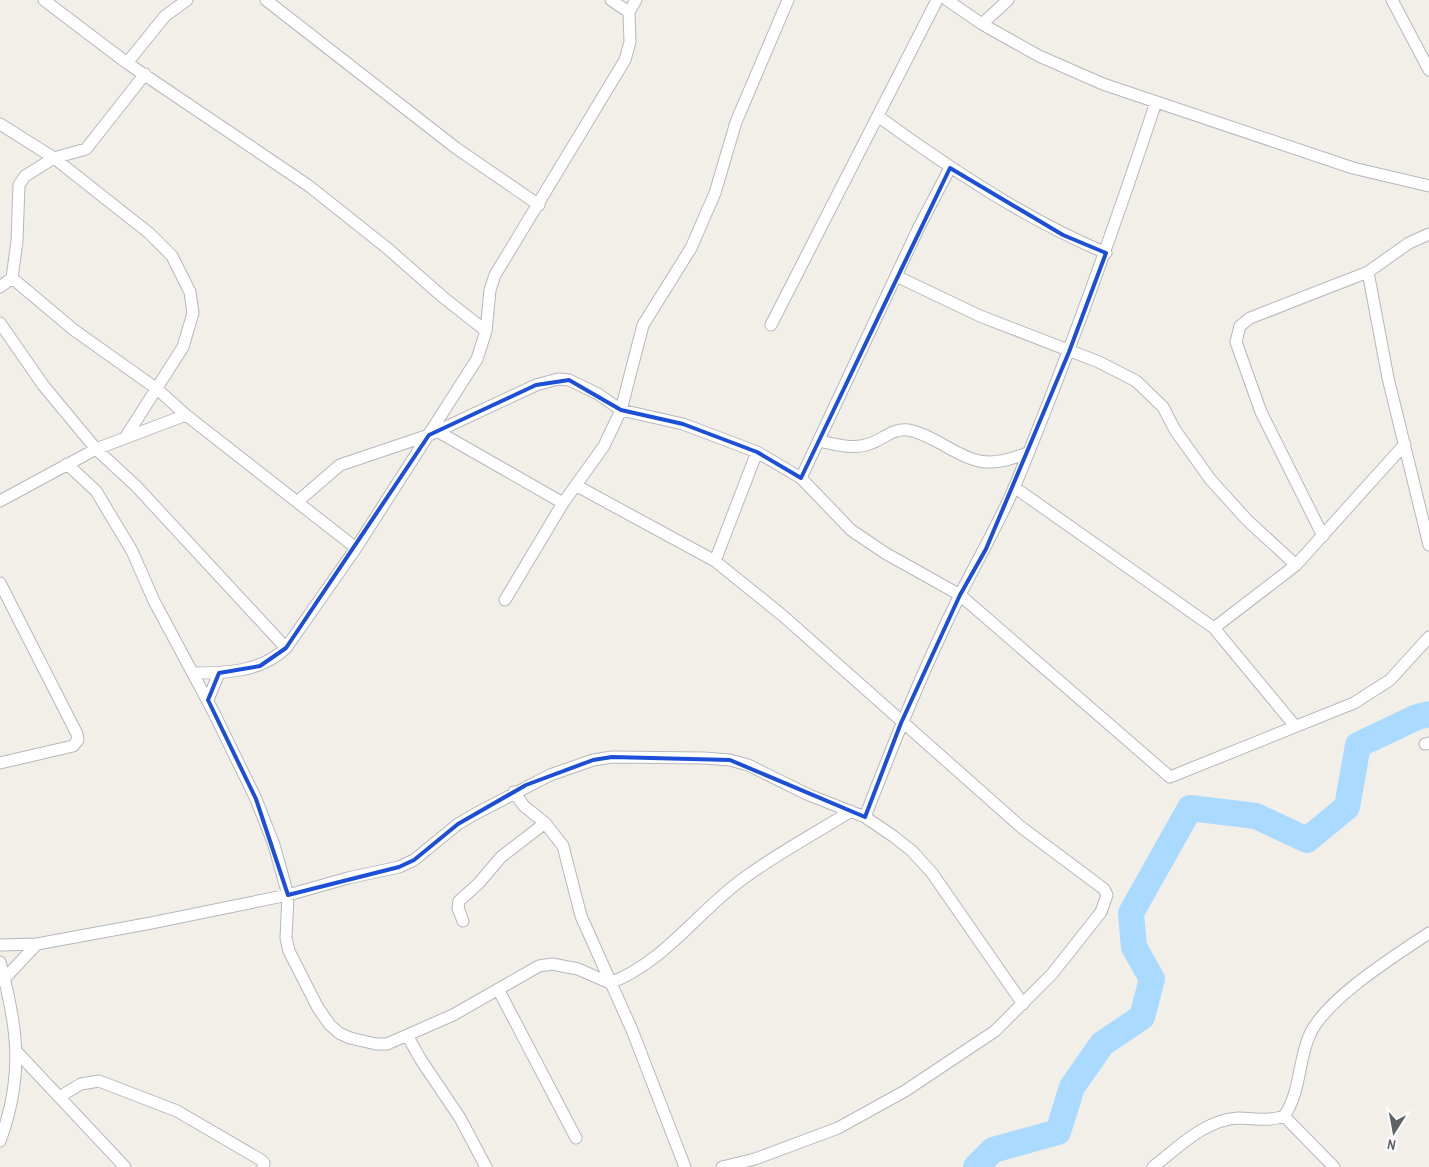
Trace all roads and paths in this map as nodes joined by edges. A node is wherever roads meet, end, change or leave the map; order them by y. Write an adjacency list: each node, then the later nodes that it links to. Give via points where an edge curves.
1 (44, 0): 13 (street)
2 (187, 0): 13 (street, via 165,16)
3 (266, 0): 22 (street, via 456,148)
4 (611, 0): 11 (street)
5 (636, 0): 11 (street)
6 (788, 0): 34 (street, via 736,122 715,192 692,248 643,325)
7 (938, 0): 17 (street)
8 (947, 0): 12 (street)
9 (1008, 0): 12 (street)
10 (1392, 0): 14 (street)
11 (629, 12): 22 (street, via 630,42 625,60)
12 (982, 24): 16 (street, via 1039,56 1103,84)
13 (127, 63): 15 (street)
14 (1429, 70)
15 (145, 74): 19 (street, via 86,150); 31 (street, via 310,186)
16 (1156, 102): 21 (street, via 1353,168); 24 (street)
17 (879, 117): 20 (street); 30 (street)
18 (0, 124): 19 (street)
19 (54, 158): 27 (street, via 25,176 18,185 17,242); 33 (street, via 149,233 172,256 190,292 193,313 183,347)
20 (950, 168): 24 (street, via 1063,235); 26 (street)
21 (1429, 186)
22 (539, 205): 31 (street, via 495,275 490,290)
23 (1429, 234): 25 (street, via 1409,242)
24 (1106, 253): 32 (street)
25 (1368, 272): 39 (street, via 1386,369); 50 (street, via 1250,318 1240,326 1236,342 1261,412)
26 (896, 276): 32 (street, via 980,316); 38 (street)
27 (12, 278): 28 (street); 33 (street, via 74,330)
28 (0, 287)
29 (0, 323): 40 (street, via 43,385)
30 (771, 325)
31 (486, 331): 36 (street, via 477,359)
32 (1070, 352): 42 (street); 54 (street, via 1136,380 1163,407 1175,430 1210,479)
33 (157, 389): 35 (street); 37 (street)
34 (621, 410): 36 (street, via 581,385 558,380 518,393); 41 (street, via 683,424); 45 (street, via 604,446)
35 (186, 415): 37 (street); 48 (street)
36 (433, 433): 48 (street, via 340,465); 49 (street); 52 (street)
37 (125, 438): 40 (street)
38 (819, 441): 42 (street, via 848,447 868,445 888,434 907,430 985,463 1005,462); 44 (street)
39 (1405, 444): 50 (street); 51 (street)
40 (96, 449): 43 (street); 60 (street, via 136,486)
41 (757, 452): 44 (street); 53 (street)
42 (1027, 452): 46 (street)
43 (67, 464): 47 (street); 61 (street, via 96,491 132,551 154,601)
44 (801, 478): 56 (street, via 851,530)
45 (577, 486): 49 (street); 53 (street)
46 (1014, 487): 56 (street, via 986,549); 58 (street)
47 (0, 501)
48 (297, 502): 52 (street)
49 (563, 503): 57 (street)
50 (1323, 536): 54 (street)
51 (1429, 545)
52 (356, 548): 60 (street)
53 (715, 561): 64 (street, via 782,615)
54 (1296, 565): 58 (street)
55 (0, 584): 66 (street, via 78,740 73,746)
56 (960, 595): 64 (street); 65 (street, via 1170,777)
57 (505, 600)
58 (1214, 628): 65 (street)
59 (1429, 637): 65 (street, via 1390,680 1354,703)
60 (286, 648): 62 (street, via 274,660 260,666)
61 (193, 673): 62 (street); 63 (street)
62 (219, 673): 63 (street)
63 (208, 700): 71 (street, via 256,799 274,845)
64 (901, 723): 69 (street); 80 (street, via 1020,827 1104,889 1107,895 1101,912 1052,974)
65 (1295, 726)
66 (0, 763)
67 (514, 792): 68 (street, via 593,760 640,756 704,758 748,765 809,795); 70 (street, via 524,806); 71 (street, via 458,824 414,860 399,867)
68 (851, 811): 69 (street); 78 (street, via 744,878 656,956 634,972)
69 (866, 817): 80 (street, via 912,851 932,873)
70 (545, 823): 72 (street, via 501,857 459,901); 78 (street, via 563,846 581,916)
71 (288, 895): 74 (street); 81 (street, via 286,938 289,952 330,1025 350,1038 376,1044 387,1044)
72 (463, 921)
73 (1429, 933): 84 (street, via 1371,971 1316,1025 1310,1034 1292,1104)
74 (37, 944): 75 (street); 77 (street)
75 (0, 945)
76 (0, 962): 77 (street)
77 (4, 978): 82 (street)
78 (610, 983): 79 (street, via 552,964 539,966); 90 (street, via 659,1094)
79 (498, 989): 81 (street); 85 (street)
80 (1023, 1004): 91 (street, via 994,1031 938,1070 838,1128 755,1159)
81 (408, 1036): 89 (street, via 420,1060 460,1118)
82 (17, 1052): 83 (street); 86 (street, via 9,1118)
83 (59, 1097): 87 (street); 88 (street, via 92,1080 113,1085 177,1111 261,1160)
84 (1284, 1116): 92 (street, via 1267,1121 1239,1118 1219,1122 1200,1130); 93 (street)
85 (576, 1138)
86 (0, 1141)
87 (125, 1167)
88 (264, 1167)
89 (486, 1167)
90 (685, 1167)
91 (722, 1167)
92 (1153, 1167)
93 (1334, 1167)

